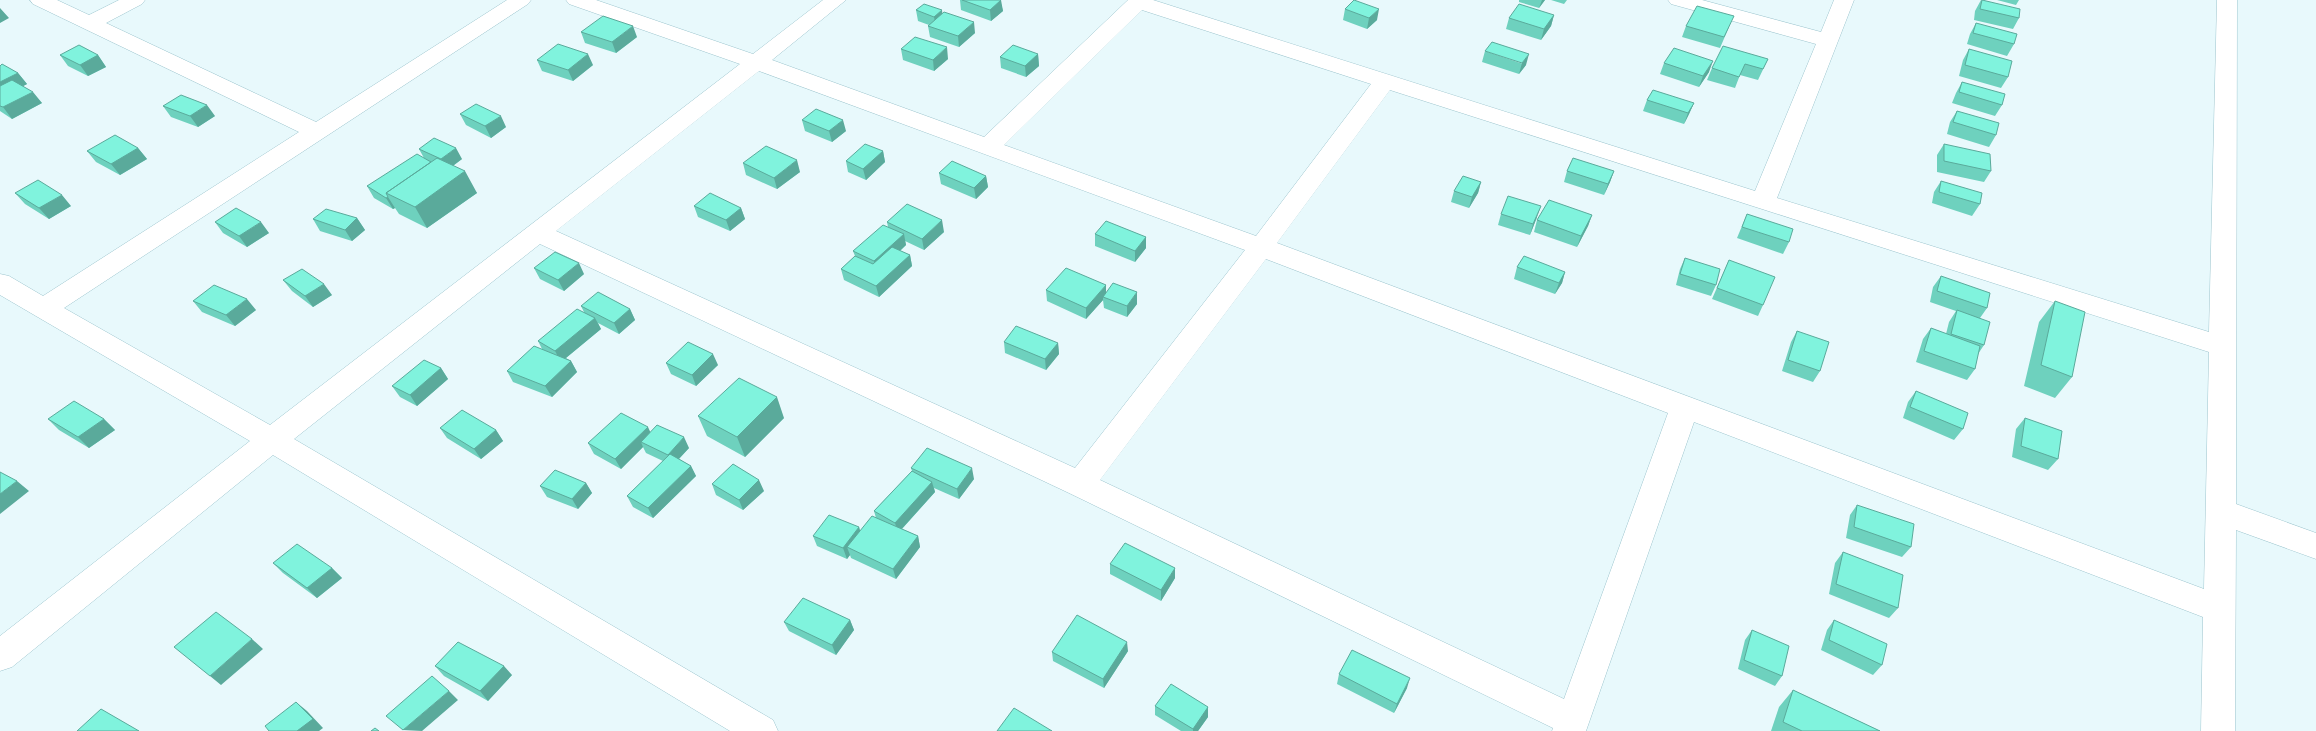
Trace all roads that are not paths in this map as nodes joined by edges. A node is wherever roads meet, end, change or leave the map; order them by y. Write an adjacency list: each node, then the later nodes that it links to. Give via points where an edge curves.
1 (40, 0): 10 (street)
2 (135, 0): 10 (street)
3 (521, 0): 14 (street)
4 (576, 0): 12 (street)
5 (836, 0): 12 (street)
6 (1678, 0): 11 (street)
7 (1844, 0): 11 (street)
8 (1139, 1): 13 (street); 15 (street)
9 (2221, 2): 21 (street)
10 (89, 24): 14 (street)
11 (1826, 40): 16 (street)
12 (756, 62): 15 (street); 17 (street)
13 (1385, 81): 16 (street); 18 (street)
14 (318, 132): 20 (street)
15 (987, 148): 18 (street)
16 (1763, 202): 21 (street)
17 (538, 233): 23 (street); 24 (street)
18 (1261, 247): 22 (street); 24 (street)
19 (0, 283): 20 (street)
20 (42, 309): 23 (street)
21 (2222, 346): 25 (street)
22 (1685, 406): 27 (street); 29 (street)
23 (272, 440): 28 (street); 30 (street)
24 (1080, 484): 29 (street)
25 (2220, 511): 26 (street); 27 (street)
26 (2316, 546)
27 (2219, 609): 31 (street)
28 (0, 656)
29 (1571, 725)
30 (761, 731)
31 (2218, 731)

